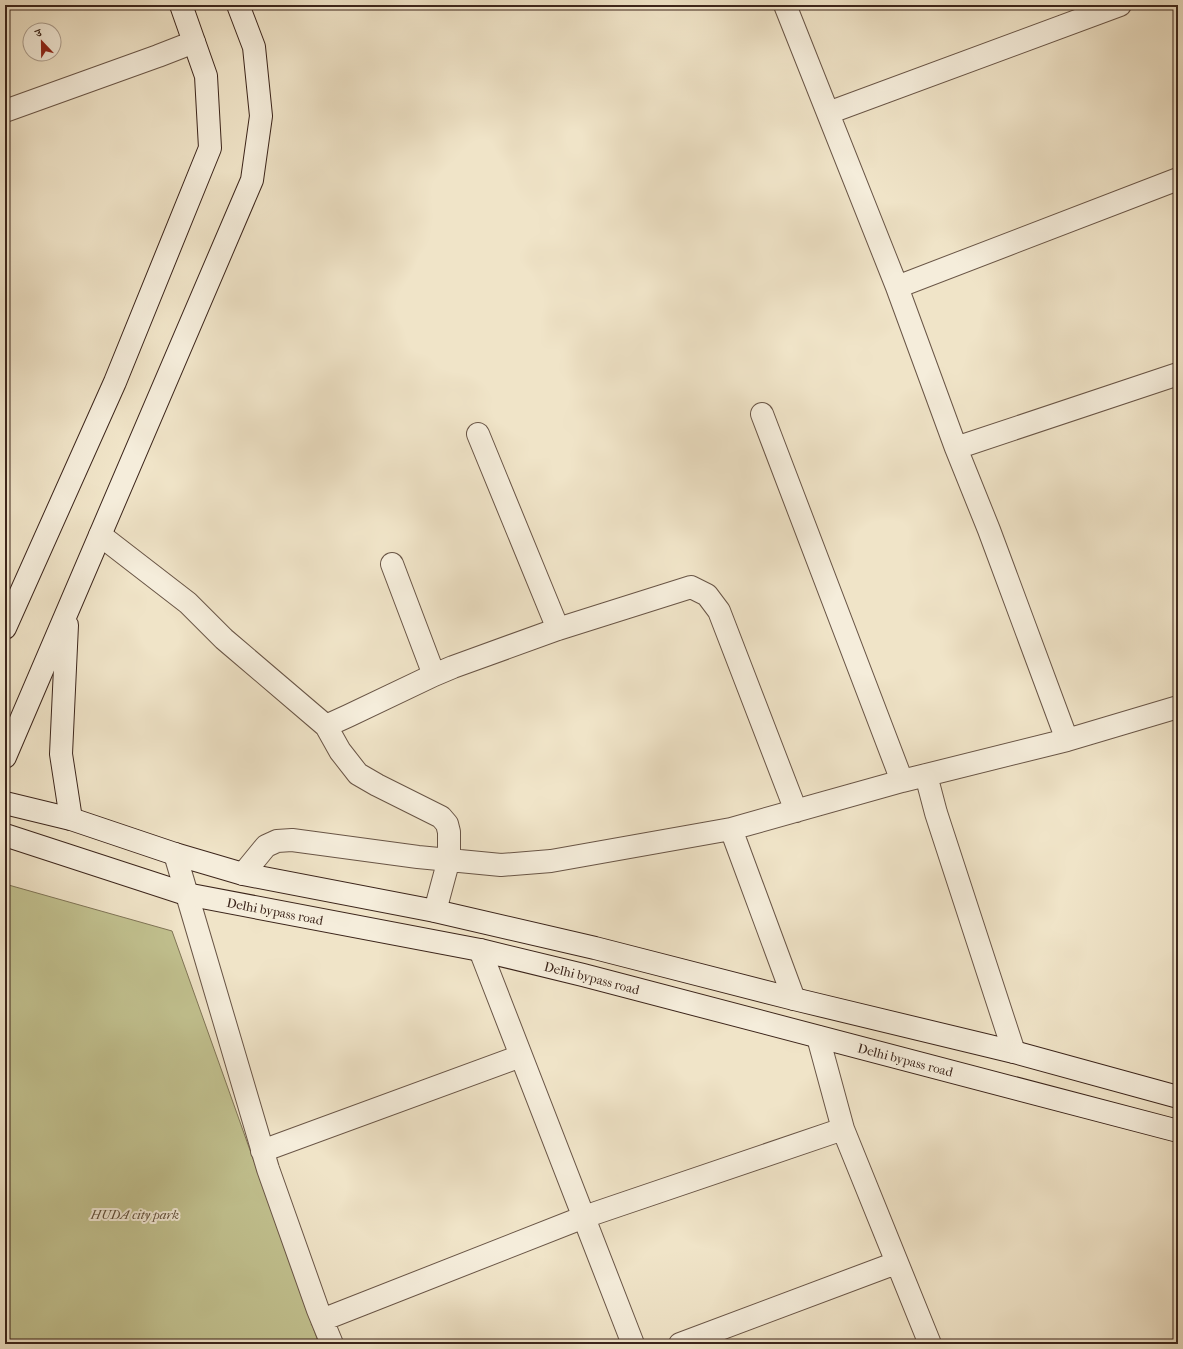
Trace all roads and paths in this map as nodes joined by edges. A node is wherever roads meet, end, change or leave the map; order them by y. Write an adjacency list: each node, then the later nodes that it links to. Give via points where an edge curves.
1 (181, 5): 5 (street)
2 (238, 5): 14 (street, via 254,47 260,116 252,180)
3 (785, 5): 7 (street)
4 (1120, 5): 7 (street)
5 (194, 42): 6 (street); 17 (street, via 206,76 210,148 115,382)
6 (5, 111)
7 (828, 113): 9 (street)
8 (1178, 179): 9 (street)
9 (897, 287): 13 (street)
10 (1178, 374): 13 (street)
11 (762, 414): 25 (street)
12 (478, 434): 18 (street)
13 (956, 448): 22 (street)
14 (100, 535): 16 (street); 21 (street, via 188,603 224,639)
15 (392, 564): 19 (street)
16 (67, 611): 23 (street); 28 (street, via 61,754)
17 (5, 628)
18 (558, 629): 19 (street); 27 (street, via 691,587 707,595 719,612 727,631)
19 (434, 674): 21 (street)
20 (1178, 707): 22 (street)
21 (326, 726): 32 (street, via 340,751 358,774 441,817 449,832)
22 (1067, 740): 24 (street)
23 (5, 757)
24 (926, 775): 25 (street); 39 (street)
25 (902, 781): 27 (street)
26 (5, 803): 28 (street)
27 (796, 811): 29 (street)
28 (71, 819): 31 (street)
29 (731, 829): 32 (street, via 551,861 501,864); 37 (street)
30 (5, 835): 34 (street, Delhi bypass road)
31 (175, 854): 33 (street); 34 (street)
32 (449, 859): 33 (street, via 292,840 277,841 266,846); 35 (street)
33 (243, 874): 35 (street)
34 (186, 894): 36 (street, Delhi bypass road); 44 (street)
35 (436, 911): 37 (street, via 595,948)
36 (480, 950): 38 (street, Delhi bypass road); 40 (street)
37 (794, 999): 39 (street)
38 (818, 1037): 42 (street); 43 (street, Delhi bypass road)
39 (1014, 1052): 41 (street)
40 (521, 1056): 44 (street); 45 (street)
41 (1178, 1096)
42 (843, 1129): 45 (street); 46 (street)
43 (1178, 1131)
44 (262, 1151): 47 (street)
45 (584, 1217): 47 (street); 49 (street)
46 (896, 1263): 50 (street); 51 (street)
47 (322, 1320): 48 (street)
48 (332, 1344)
49 (633, 1344)
50 (680, 1344)
51 (930, 1344)

